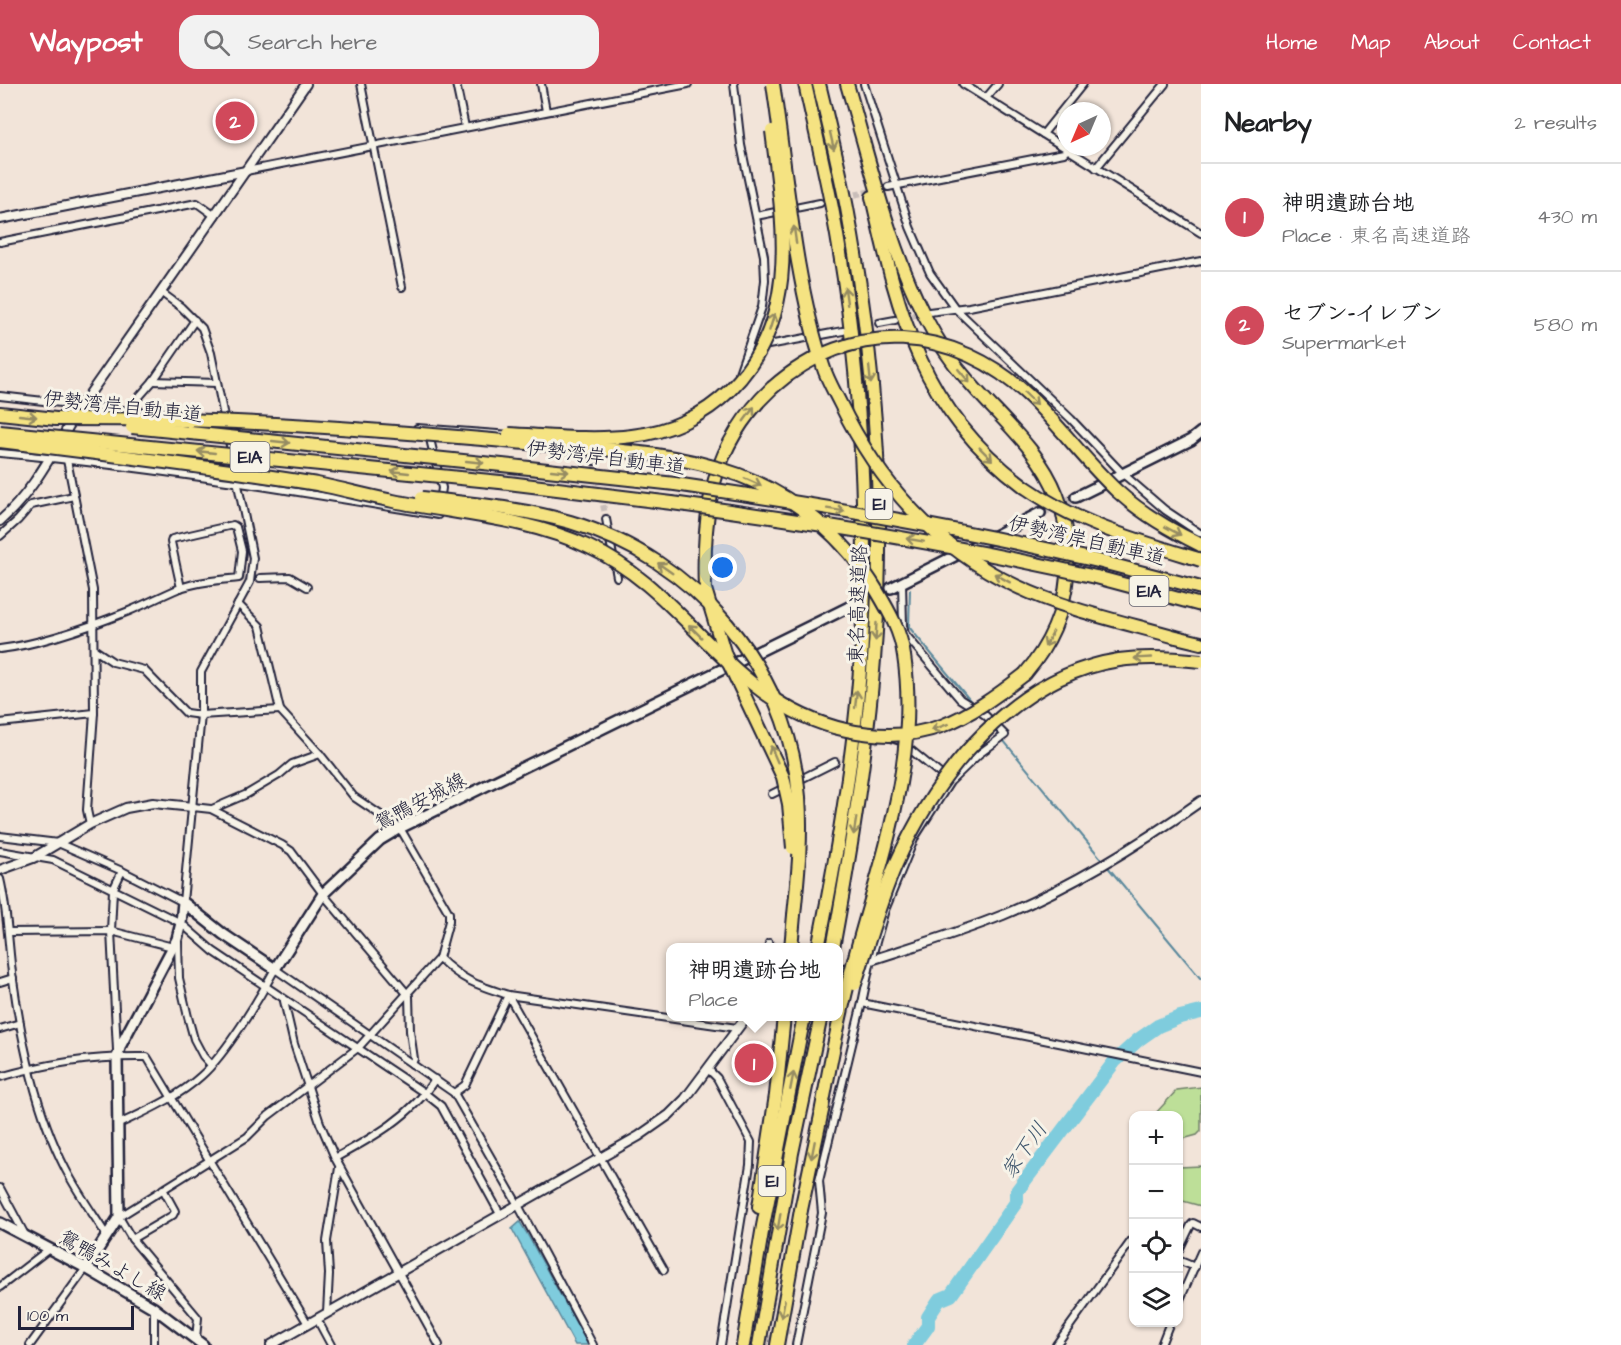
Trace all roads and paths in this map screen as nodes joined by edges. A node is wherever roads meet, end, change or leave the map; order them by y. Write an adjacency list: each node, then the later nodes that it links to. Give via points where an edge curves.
1 (306, 84): 26 (street)
2 (361, 84): 22 (street)
3 (456, 84): 19 (street)
4 (541, 84): 18 (street)
5 (688, 84): 18 (street)
6 (734, 84): 31 (street, via 741,145)
7 (767, 84): 56 (highway, one-way to 7, bridge, via 632,436 672,427 725,395 754,362 766,340 780,292 781,214)
8 (773, 84): 86 (highway, one-way to 8, bridge, via 1079,610 1016,586 952,547 899,496 855,435 823,368 803,293)
9 (805, 84): 120 (highway, 東名高速道路 / E1, one-way to 9, via 836,853 857,694 864,589 863,507 847,299)
10 (819, 84): 121 (highway, 東名高速道路 / E1, one-way to 121, via 847,207 861,297 871,380 879,519 867,744)
11 (864, 84): 27 (street)
12 (963, 84): 17 (street)
13 (998, 84): 17 (street)
14 (1083, 84): 20 (street)
15 (1165, 84): 25 (street)
16 (848, 87): 65 (highway, one-way to 65, bridge, via 897,256 926,318 964,377 1041,464 1058,496 1067,545 1065,597 1048,642 1025,674 965,716 926,732 874,735 826,725 768,696 718,655 655,592 591,547 518,523); 74 (highway, one-way to 74, bridge, via 903,318 916,353 968,436 1004,471 1045,501 1093,525)
17 (986, 98): 20 (street)
18 (546, 111): 19 (street)
19 (465, 127): 22 (street)
20 (1043, 134): 21 (street)
21 (1057, 142)
22 (373, 147): 26 (street); 36 (street)
23 (1057, 154): 27 (street)
24 (1078, 156): 25 (street)
25 (1096, 168): 33 (street)
26 (246, 171): 30 (street); 32 (street)
27 (898, 186): 28 (street); 38 (street, via 923,258)
28 (888, 187)
29 (820, 203): 31 (street)
30 (215, 216): 34 (street, via 197,203); 37 (street)
31 (756, 216): 44 (street, via 765,280 762,307)
32 (0, 219)
33 (1201, 233)
34 (0, 242)
35 (1201, 261): 38 (street)
36 (402, 287)
37 (162, 293): 40 (street); 49 (street)
38 (954, 308): 39 (street); 63 (street)
39 (929, 312)
40 (195, 320): 45 (street); 46 (street, via 211,353)
41 (895, 320): 42 (street)
42 (879, 323)
43 (843, 331): 44 (street)
44 (748, 349): 58 (street, via 732,391 711,411 654,435)
45 (153, 381): 46 (street); 48 (street)
46 (217, 383): 51 (street)
47 (0, 396): 49 (street)
48 (139, 397)
49 (83, 405): 51 (street); 60 (street)
50 (0, 412): 52 (highway, 伊勢湾岸自動車道 / E1A, one-way to 52)
51 (224, 416): 53 (street); 64 (street)
52 (56, 419): 56 (highway, bridge, via 212,421); 81 (highway, 伊勢湾岸自動車道 / E1A, one-way to 81, bridge, via 675,484 920,523 1098,561)
53 (427, 428): 58 (street); 64 (street, via 442,488 438,515)
54 (0, 432): 83 (highway, 伊勢湾岸自動車道 / E1A, one-way to 54, bridge, via 1096,577 906,538 672,503)
55 (1201, 432): 63 (main road)
56 (409, 433): 131 (highway, one-way to 131, bridge, via 613,451 711,466 769,489 807,512 853,556 896,626 904,652 907,685 905,744 896,801)
57 (0, 441): 65 (highway, bridge)
58 (589, 441): 62 (street)
59 (0, 453): 60 (street)
60 (50, 458): 61 (street); 70 (street, via 12,511)
61 (67, 460): 64 (street); 66 (street)
62 (594, 460)
63 (1122, 473): 67 (main road); 71 (street, via 1165,510)
64 (238, 482): 82 (street, via 253,558 249,582)
65 (319, 485): 114 (highway, one-way to 65, bridge, via 801,825 796,770 786,729 772,692 744,644 684,581 634,549 570,522 518,510)
66 (74, 496): 72 (street, via 31,505); 85 (street, via 93,590)
67 (1076, 496)
68 (1040, 513): 77 (main road)
69 (606, 519): 75 (street)
70 (0, 521)
71 (1201, 534)
72 (0, 536)
73 (1201, 544): 114 (highway, one-way to 73, bridge, via 794,851 783,777 725,655 705,589 704,541 713,481 738,430 772,388 806,363 844,345 899,338 953,348 987,365 1029,396 1115,489 1142,512)
74 (1201, 560)
75 (617, 577)
76 (260, 578): 78 (street, via 290,577)
77 (902, 582): 80 (main road); 97 (street, via 905,634 960,699 985,715 1005,735)
78 (307, 587)
79 (181, 588): 79 (street, via 172,539 236,527 243,551 239,578); 85 (street)
80 (891, 588)
81 (1201, 588)
82 (238, 604): 90 (street, via 260,626); 92 (street, via 201,672)
83 (1201, 604)
84 (853, 605): 103 (main road, 鴛鴨安城線)
85 (94, 623): 87 (street, via 24,646); 88 (street)
86 (1201, 643)
87 (0, 649)
88 (95, 650): 91 (street); 92 (street, via 113,662 144,670 186,713)
89 (1201, 661): 158 (highway, one-way to 158, bridge, via 1136,658 1071,674 1019,703 974,744 921,816 896,864 854,989)
90 (280, 710): 92 (street); 95 (street)
91 (94, 712): 93 (street); 102 (street, via 87,810)
92 (201, 715): 100 (street)
93 (0, 723)
94 (891, 737): 97 (street)
95 (320, 754): 101 (street, via 292,764 247,794); 103 (street, via 354,797)
96 (835, 762): 98 (street)
97 (950, 782): 123 (street, via 915,837 885,910)
98 (772, 794)
99 (1201, 801): 123 (street, via 1157,833 1062,887 1004,914)
100 (193, 807): 101 (street); 102 (street, via 153,803 126,808); 113 (street)
101 (211, 809): 112 (street, via 291,851)
102 (90, 824): 105 (street)
103 (400, 828): 112 (main road, 鴛鴨安城線, via 380,840); 122 (street, via 449,913)
104 (0, 836): 105 (street)
105 (55, 845): 107 (street); 109 (street)
106 (0, 851): 107 (street)
107 (33, 858): 108 (street); 111 (street, via 53,860)
108 (0, 870)
109 (122, 871): 111 (street); 113 (street)
110 (0, 879): 117 (street)
111 (113, 890): 115 (street); 116 (street)
112 (323, 894): 125 (main road, 鴛鴨安城線); 129 (street)
113 (182, 904): 115 (main road); 125 (main road)
114 (794, 915): 119 (highway)
115 (181, 922): 118 (main road); 128 (street, via 213,951)
116 (111, 931): 117 (street); 118 (street); 146 (street)
117 (8, 932): 126 (street)
118 (175, 943): 146 (main road); 148 (street, via 194,1039)
119 (791, 943)
120 (819, 943)
121 (834, 943)
122 (439, 958): 129 (street); 130 (street, via 458,975)
123 (871, 960): 124 (street); 133 (street)
124 (843, 969)
125 (274, 970): 128 (street); 144 (street)
126 (13, 978): 127 (street); 141 (street)
127 (0, 982)
128 (265, 986): 132 (street); 148 (street)
129 (406, 993): 144 (street); 147 (street)
130 (508, 995): 134 (street); 155 (street, via 465,1085); 160 (street)
131 (843, 998)
132 (283, 1000): 145 (street); 154 (street)
133 (862, 1003): 151 (street); 204 (street, via 817,1180 822,1213 795,1329)
134 (666, 1018)
135 (688, 1021): 142 (street)
136 (743, 1021): 142 (street)
137 (784, 1021): 200 (highway)
138 (803, 1021): 201 (highway, E1, one-way to 138)
139 (820, 1021): 202 (highway, E1, one-way to 202, via 786,1184)
140 (839, 1021): 158 (highway, one-way to 158, bridge)
141 (20, 1023): 143 (street); 149 (street)
142 (737, 1028): 150 (street)
143 (0, 1029)
144 (369, 1036): 145 (street); 147 (street)
145 (357, 1048): 154 (street); 156 (street)
146 (117, 1057): 149 (street); 157 (street, via 147,1057); 159 (main road)
147 (412, 1064): 153 (street)
148 (211, 1065): 157 (street)
149 (31, 1068): 152 (street); 174 (street, via 42,1111 66,1170)
150 (708, 1069): 160 (street, via 669,1115); 163 (street, via 717,1078 751,1142)
151 (1201, 1072)
152 (0, 1077)
153 (435, 1079): 155 (street); 156 (street)
154 (308, 1085): 161 (street); 162 (street, via 247,1137)
155 (454, 1093): 168 (street)
156 (426, 1094): 161 (street, via 380,1133); 169 (street, via 441,1106)
157 (172, 1098): 159 (street); 162 (street)
158 (821, 1113): 203 (highway, one-way to 203, bridge)
159 (116, 1125): 170 (main road)
160 (602, 1157): 168 (street); 183 (street)
161 (335, 1158): 164 (street)
162 (208, 1160): 167 (street); 190 (street)
163 (750, 1165): 165 (street); 199 (street)
164 (339, 1166): 184 (street); 188 (street, via 327,1240)
165 (762, 1167)
166 (0, 1188): 173 (street)
167 (163, 1189): 170 (street); 175 (street, via 175,1211 173,1215)
168 (516, 1206): 169 (street); 198 (street)
169 (501, 1214): 184 (street)
170 (119, 1217): 174 (main road); 175 (street)
171 (0, 1223): 173 (main road, 鴛鴨みよし線)
172 (1201, 1227): 177 (street, via 1193,1223)
173 (26, 1237): 178 (main road, 鴛鴨みよし線)
174 (107, 1237): 182 (main road)
175 (132, 1239): 192 (street, via 198,1318)
176 (1129, 1243): 205 (street)
177 (1183, 1243)
178 (49, 1249): 182 (main road, 鴛鴨みよし線); 185 (street)
179 (1201, 1252): 181 (street)
180 (1183, 1262): 181 (street)
181 (1194, 1267): 186 (street)
182 (86, 1268): 187 (main road, 鴛鴨みよし線); 193 (street)
183 (664, 1270)
184 (398, 1272): 188 (street); 197 (street)
185 (0, 1287)
186 (1183, 1294)
187 (154, 1308): 192 (main road, 鴛鴨みよし線); 194 (street)
188 (327, 1313): 189 (street)
189 (317, 1319): 190 (street); 196 (street)
190 (308, 1324): 195 (street)
191 (1168, 1327): 206 (street)
192 (199, 1341)
193 (30, 1345)
194 (154, 1345)
195 (271, 1345)
196 (331, 1345)
197 (439, 1345)
198 (593, 1345)
199 (721, 1345)
200 (739, 1345)
201 (743, 1345)
202 (759, 1345)
203 (777, 1345)
204 (796, 1345)
205 (1056, 1345)
206 (1161, 1345)

